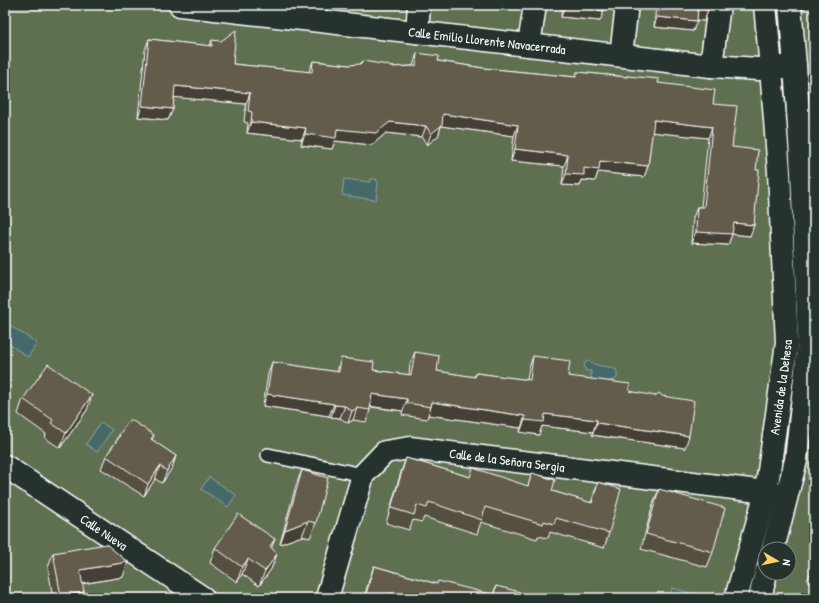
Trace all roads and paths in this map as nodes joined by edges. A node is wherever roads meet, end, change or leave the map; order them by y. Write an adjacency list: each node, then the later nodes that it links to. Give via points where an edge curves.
1 (180, 5): 8 (street, Calle Emilio Llorente Navacerrada)
2 (419, 5): 9 (street)
3 (535, 5): 10 (street)
4 (627, 5): 11 (street)
5 (719, 5): 12 (street)
6 (765, 5): 14 (street, Avenida de la Dehesa)
7 (790, 5): 13 (street, Avenida de la Dehesa)
8 (215, 7): 9 (street, Calle Emilio Llorente Navacerrada)
9 (417, 32): 10 (street, Calle Emilio Llorente Navacerrada)
10 (529, 45): 11 (street, Calle Emilio Llorente Navacerrada)
11 (621, 55): 12 (street, Calle Emilio Llorente Navacerrada)
12 (711, 66): 14 (street, Calle Emilio Llorente Navacerrada)
13 (795, 66): 14 (street, Calle Emilio Llorente Navacerrada); 16 (street, Avenida de la Dehesa)
14 (771, 68): 15 (street, Avenida de la Dehesa)
15 (779, 172): 16 (street); 20 (street, Avenida de la Dehesa, via 787,343)
16 (808, 173): 21 (street, Avenida de la Dehesa, via 809,342 796,460)
17 (268, 455): 19 (lane)
18 (5, 466): 24 (street, Calle Nueva)
19 (362, 475): 20 (street, Calle de la Señora Sergia, via 385,452 410,448); 25 (street, Calle de la Señora Sergia)
20 (766, 492): 21 (street, Calle de la Señora Sergia); 26 (street, Avenida de la Dehesa)
21 (787, 496): 22 (street, Avenida de la Dehesa)
22 (774, 541)
23 (764, 581): 27 (street)
24 (203, 598)
25 (327, 598)
26 (736, 598)
27 (760, 598)

